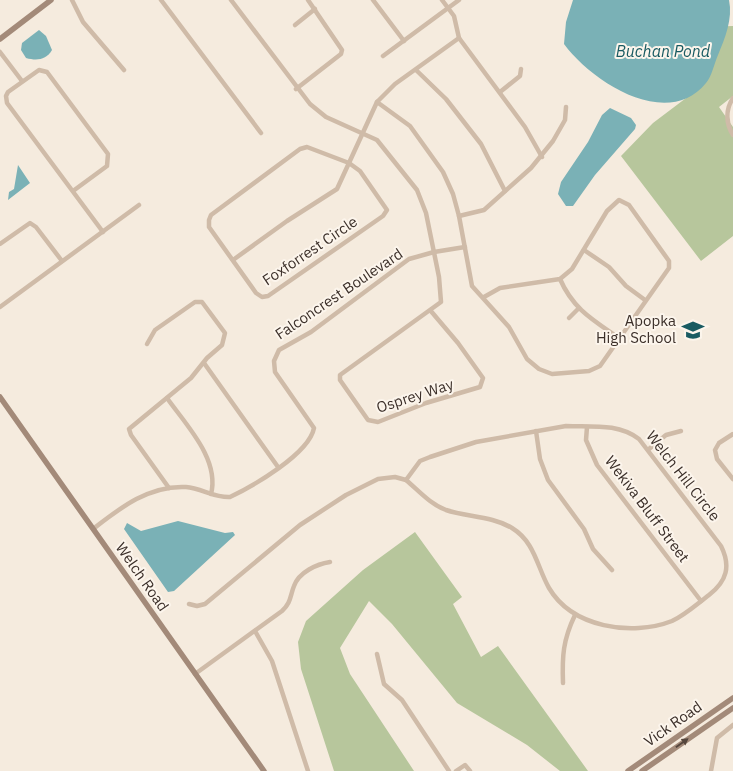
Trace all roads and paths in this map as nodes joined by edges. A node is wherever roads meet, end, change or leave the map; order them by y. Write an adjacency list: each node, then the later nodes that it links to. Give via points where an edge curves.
1 (51, 0): 12 (street)
2 (72, 0): 18 (street, via 83,22)
3 (161, 0): 27 (street)
4 (231, 0): 21 (street)
5 (308, 0): 10 (street)
6 (373, 0): 14 (street)
7 (442, 0): 9 (street)
8 (459, 0): 9 (street)
9 (448, 8): 13 (street, via 454,16); 14 (street)
10 (314, 9): 11 (street); 21 (street, via 342,50)
11 (295, 25)
12 (0, 38)
13 (459, 38): 19 (street); 22 (street)
14 (404, 40): 16 (street)
15 (0, 52): 20 (street)
16 (383, 56)
17 (521, 69): 22 (street, via 520,76)
18 (124, 70)
19 (416, 70): 24 (street, via 384,92); 32 (street, via 446,99 481,144)
20 (22, 81): 31 (street, via 8,92 8,103); 31 (street, via 38,70 47,72 108,154 107,166)
21 (296, 89): 26 (street, via 326,117)
22 (500, 92): 29 (street)
23 (733, 98): 28 (street, via 728,111)
24 (377, 102): 26 (street); 34 (street, via 410,126 428,151 443,172)
25 (566, 107): 29 (street, via 565,120)
26 (362, 132): 30 (street); 39 (street, via 385,147 417,190 426,213)
27 (261, 134)
28 (733, 136)
29 (542, 157): 32 (street)
30 (349, 163): 40 (street, via 336,189); 40 (street, Foxforrest Circle, via 307,147 300,149 211,215 209,227); 40 (street, Foxforrest Circle, via 360,171 385,204 387,210 383,216 268,296 256,293)
31 (73, 191): 35 (street)
32 (506, 191): 34 (street, via 484,210)
33 (139, 205): 35 (street)
34 (459, 216): 37 (street)
35 (103, 232): 41 (street)
36 (0, 244): 41 (street, via 30,223)
37 (465, 247): 39 (street, Falconcrest Boulevard); 43 (street, via 472,286)
38 (584, 250): 42 (street); 44 (street, via 609,266 626,286); 44 (street, via 607,210 613,203 624,200 669,261 668,268)
39 (434, 252): 47 (street, Osprey Way, via 442,298); 59 (street, Falconcrest Boulevard, via 409,259 311,332 279,350 274,361 275,372 314,428 312,438)
40 (233, 260)
41 (62, 261): 45 (street)
42 (560, 280): 43 (street, via 500,288); 46 (street, via 567,297)
43 (484, 297): 49 (street, via 510,327 527,359 552,374 589,371 600,366)
44 (645, 300): 49 (street)
45 (0, 307)
46 (578, 309): 48 (street); 49 (street)
47 (430, 310): 47 (street, Osprey Way, via 340,375 340,380 368,420 378,422 480,387 483,378)
48 (570, 318)
49 (619, 338)
50 (147, 344): 51 (street, via 155,330 195,302 202,302 225,333 222,345)
51 (204, 363): 53 (street); 59 (street)
52 (0, 397): 64 (street, Welch Road)
53 (167, 398): 62 (street, via 129,428); 63 (street, via 213,470)
54 (587, 427): 55 (street, Welch Hill Circle, via 566,426); 58 (street, Welch Hill Circle, via 618,427 629,431); 69 (street, Wekiva Bluff Street, via 586,440 597,465)
55 (536, 431): 61 (street, Welch Hill Circle, via 476,442 430,457 414,468); 66 (street, via 540,459 548,480 584,529 593,550)
56 (681, 431): 58 (street, via 666,436)
57 (733, 434): 60 (street, via 715,450 717,459)
58 (649, 449): 67 (street, Welch Hill Circle, via 721,546 726,557)
59 (278, 467): 63 (street, Falconcrest Boulevard, via 230,497)
60 (733, 479)
61 (406, 480): 70 (street, via 395,477 378,479 346,495 300,525 205,604); 71 (street, via 429,501 446,510 496,521 512,528 534,552 557,599)
62 (169, 488): 63 (street, Falconcrest Boulevard, via 186,487); 64 (street, Falconcrest Boulevard, via 126,503)
63 (211, 494)
64 (93, 529): 74 (street, Welch Road)
65 (330, 562): 72 (street, via 318,564 301,576 288,605)
66 (612, 570)
67 (726, 575): 68 (street); 69 (street, via 717,589)
68 (733, 577)
69 (701, 601): 71 (street, via 673,620 654,626 635,628 591,622)
70 (189, 604)
71 (575, 615): 75 (street, via 562,655)
72 (256, 631): 74 (street); 80 (street, via 272,661)
73 (377, 654): 81 (street, via 384,684 402,700)
74 (195, 674): 79 (street, Welch Road)
75 (564, 683)
76 (733, 698): 84 (street, Vick Road)
77 (733, 708): 85 (street, Vick Road, one-way to 77)
78 (733, 725): 86 (street, via 717,738)
79 (264, 771)
80 (308, 771)
81 (449, 771)
82 (456, 771): 83 (street, via 465,765)
83 (470, 771)
84 (628, 771)
85 (642, 771)
86 (711, 771)

